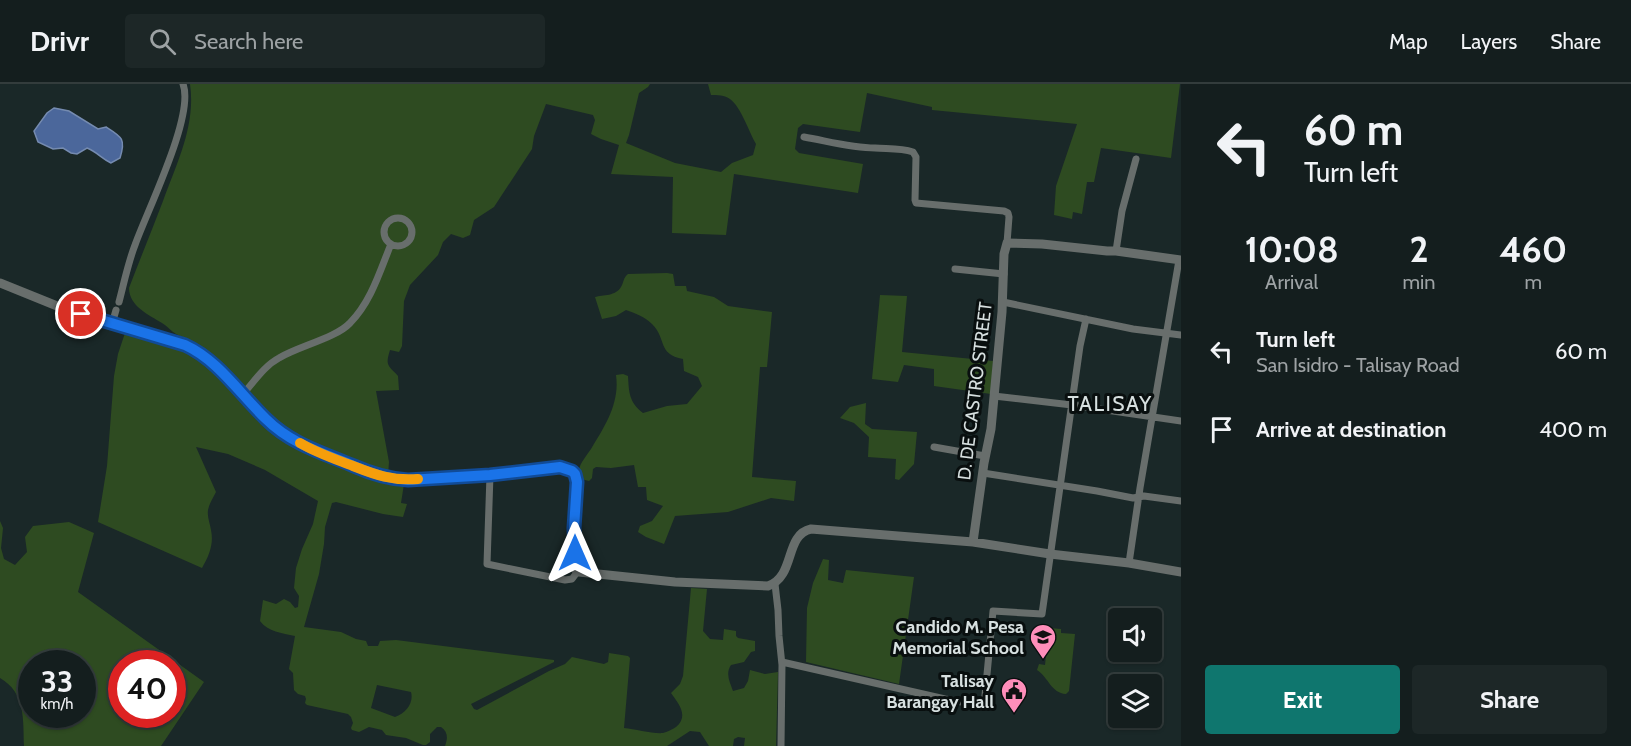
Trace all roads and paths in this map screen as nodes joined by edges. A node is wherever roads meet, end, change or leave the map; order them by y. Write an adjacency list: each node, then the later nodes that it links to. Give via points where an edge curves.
1 (183, 84): 11 (street, via 181,127 134,247)
2 (804, 137): 4 (street, via 913,152 916,203 1004,211 1009,217)
3 (1136, 159): 6 (street)
4 (1007, 243): 6 (street); 9 (street, D. DE CASTRO STREET)
5 (391, 244): 5 (street, via 400,246 411,237 405,220 397,219 386,225 384,234); 18 (street, via 370,296 351,322 339,332 276,359)
6 (1116, 251): 7 (street)
7 (1180, 260): 16 (street)
8 (955, 269): 9 (street)
9 (1004, 274): 12 (street, D. DE CASTRO STREET)
10 (0, 283): 15 (street)
11 (119, 302)
12 (1003, 302): 14 (street); 19 (street, D. DE CASTRO STREET)
13 (116, 310): 15 (street)
14 (1086, 320): 16 (street); 20 (street)
15 (112, 324): 18 (street, via 193,348)
16 (1167, 333): 17 (street); 21 (street)
17 (1181, 335)
18 (243, 394): 26 (street, via 279,431 320,454 369,473 408,480)
19 (994, 396): 20 (street); 24 (street, D. DE CASTRO STREET)
20 (1072, 405): 21 (street); 27 (street)
21 (1152, 417): 22 (street); 28 (street)
22 (1181, 421)
23 (934, 447): 24 (street)
24 (985, 456): 25 (street, D. DE CASTRO STREET)
25 (983, 473): 27 (street); 30 (street, D. DE CASTRO STREET)
26 (490, 475): 33 (street, via 560,467 575,474); 33 (street, via 487,564 565,580 572,579)
27 (1060, 484): 28 (street); 31 (street)
28 (1139, 497): 29 (street); 32 (street)
29 (1181, 501)
30 (973, 542): 31 (street); 35 (street, via 802,531 785,572)
31 (1050, 554): 32 (street); 36 (street, via 1042,614 992,612 984,706)
32 (1129, 563): 34 (street)
33 (578, 571): 35 (street, via 675,582)
34 (1181, 572)
35 (775, 584): 36 (street)
36 (782, 662): 37 (street)
37 (781, 746)

